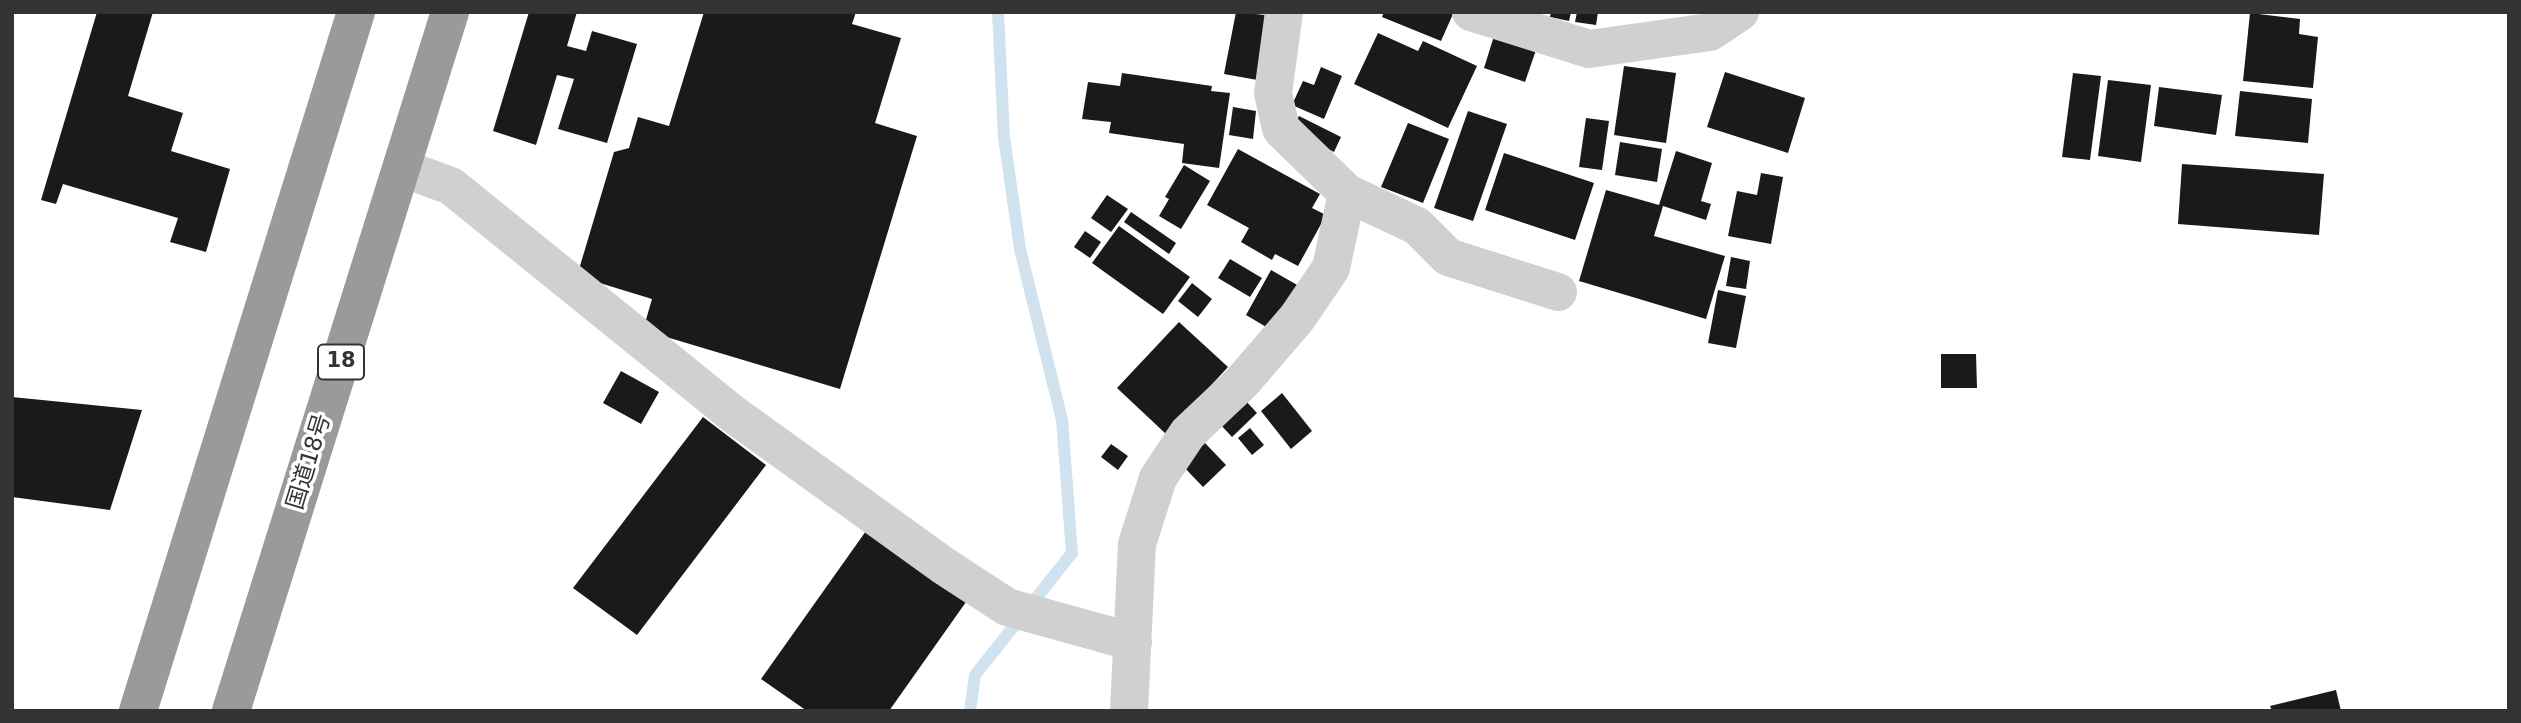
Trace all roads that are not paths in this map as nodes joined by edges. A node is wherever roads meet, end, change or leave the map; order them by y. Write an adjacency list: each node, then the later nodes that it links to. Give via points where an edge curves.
1 (356, 12): 10 (highway)
2 (450, 12): 6 (highway, 国道18号 / 18)
3 (1284, 12): 7 (street, via 1273,93 1281,130)
4 (1471, 12): 5 (street, via 1589,49 1710,32)
5 (1740, 12)
6 (402, 168): 9 (street, via 451,186 733,414 944,566 1021,612); 11 (highway, 国道18号 / 18)
7 (1347, 192): 8 (street, via 1418,226 1448,257); 9 (street, via 1331,268 1297,318 1242,382 1188,433 1158,478 1137,544)
8 (1558, 292)
9 (1133, 642): 12 (street)
10 (138, 711)
11 (231, 711)
12 (1129, 711)

